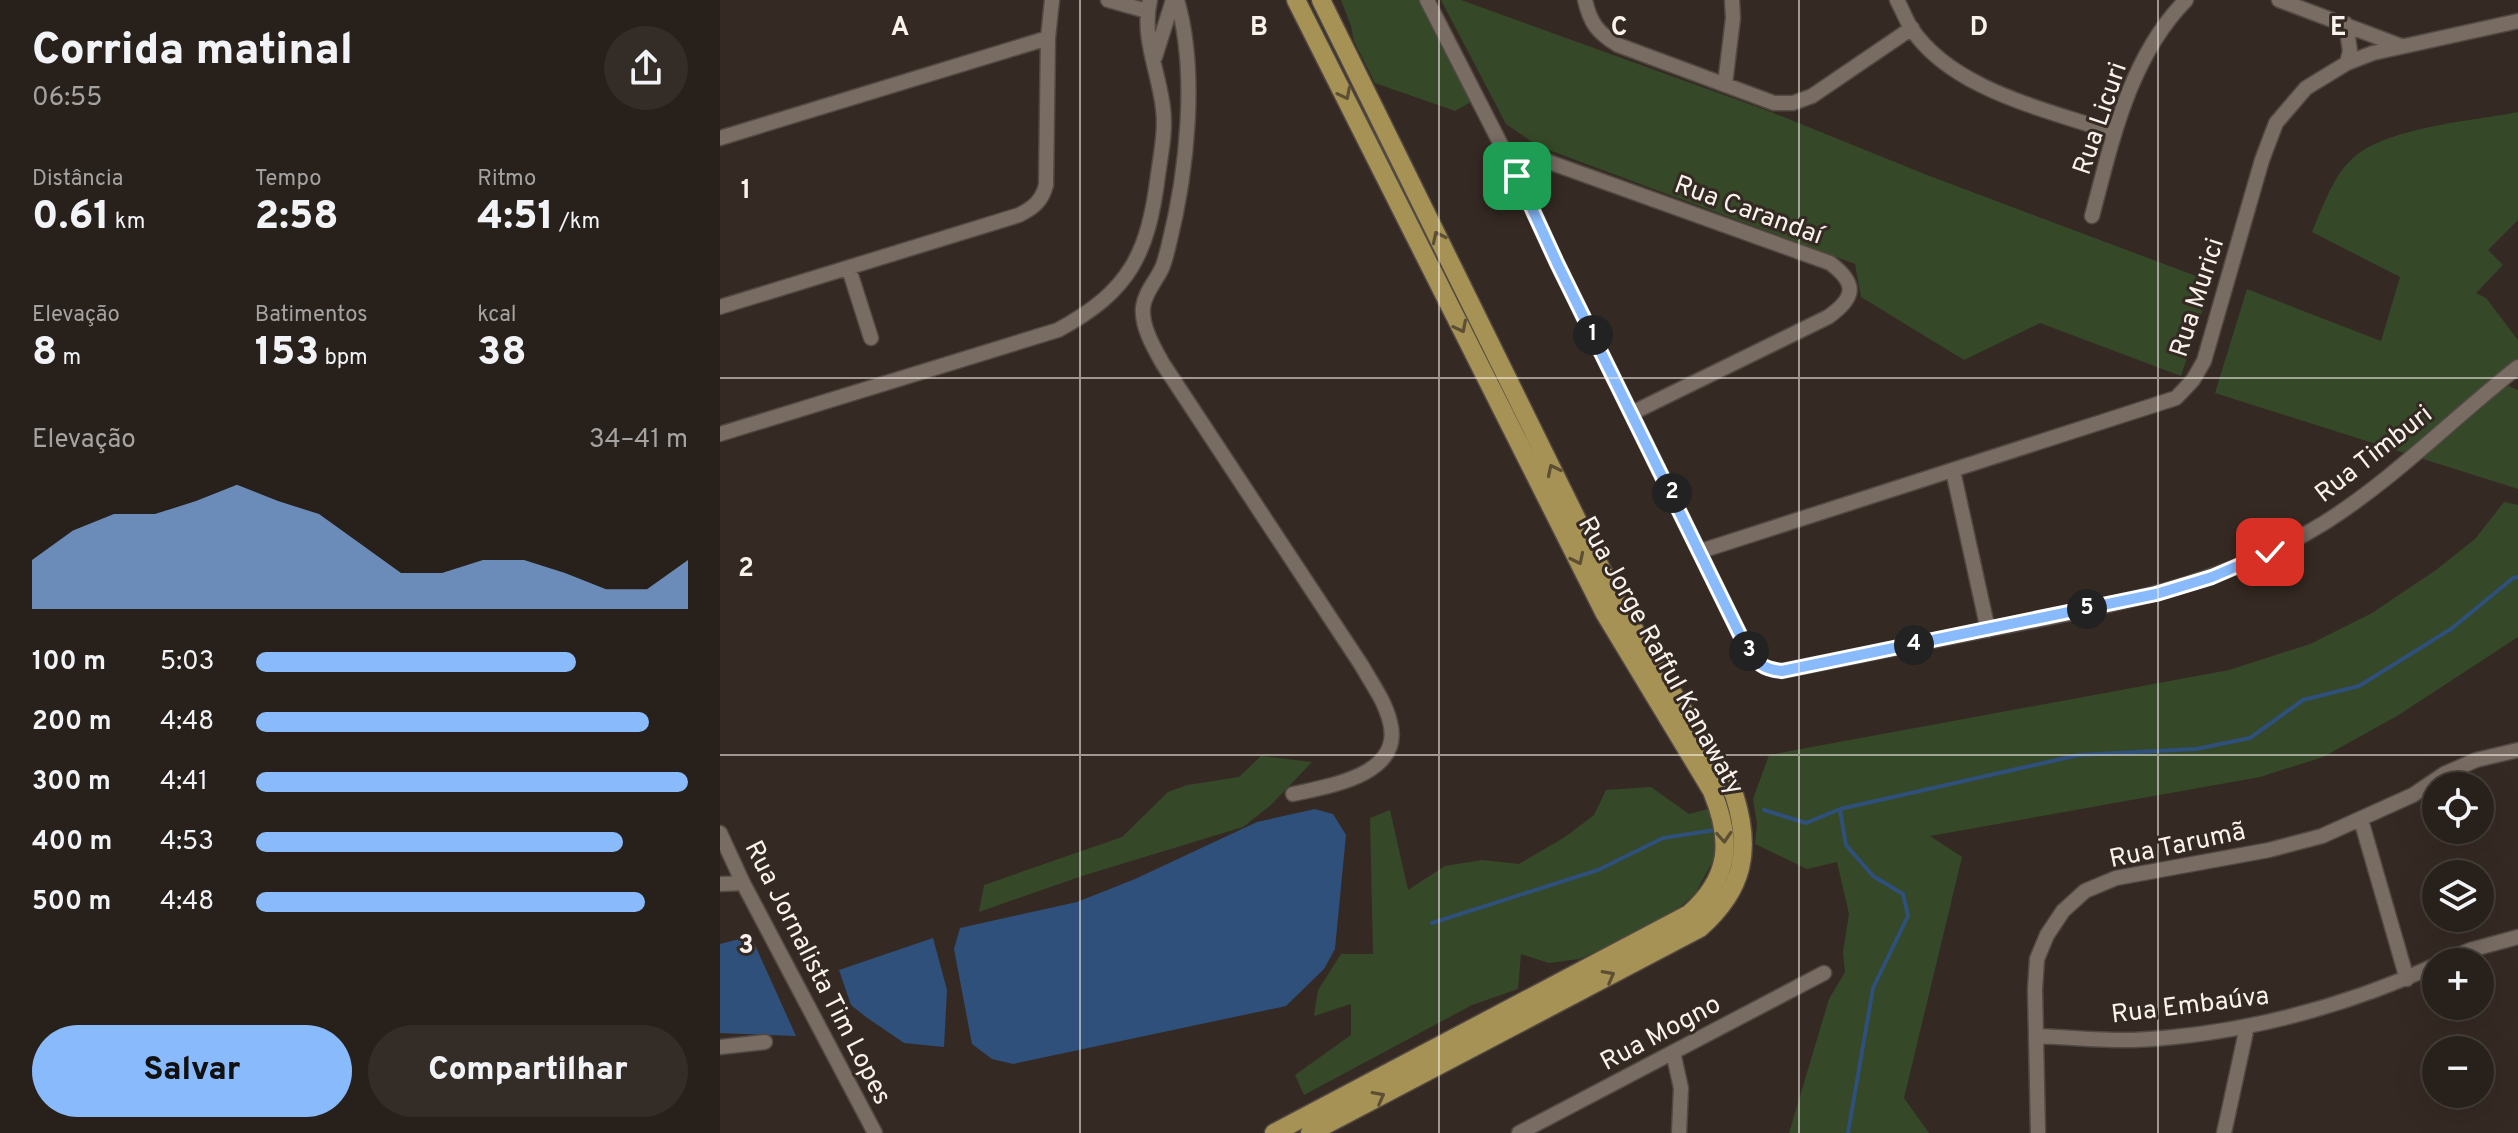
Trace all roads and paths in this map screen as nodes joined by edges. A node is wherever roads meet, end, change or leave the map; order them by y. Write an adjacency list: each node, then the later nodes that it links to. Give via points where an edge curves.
1 (1052, 0): 16 (street)
2 (1108, 0): 12 (street)
3 (1175, 0): 21 (street); 37 (street, via 1184,36 1188,127 1169,243 1146,295 1144,321 1163,364 1362,666 1391,723 1392,741 1373,767 1341,783)
4 (1296, 0): 19 (main road, Rua Jorge Rafful Kanawaty)
5 (1321, 0): 18 (main road, Rua Jorge Rafful Kanawaty)
6 (1427, 0): 25 (street, Rua Timburi)
7 (1585, 0): 22 (street, via 1601,35)
8 (1732, 0): 22 (street)
9 (1897, 0): 15 (street)
10 (2186, 0): 23 (street, Rua Licuri, via 2148,52)
11 (2279, 0): 14 (street)
12 (1149, 5): 21 (street)
13 (2518, 21): 17 (street, Rua Murici)
14 (2346, 24): 17 (street); 20 (street)
15 (1912, 28): 22 (street, via 1812,96 1793,103 1774,103); 23 (street, via 1955,71 1990,89)
16 (1048, 38): 24 (street); 27 (street, via 1046,185 1033,208)
17 (2401, 46): 20 (street, Rua Murici)
18 (1345, 48): 19 (main road); 54 (main road, Rua Jorge Rafful Kanawaty, one-way to 18, via 1700,928 1731,893 1744,844 1734,794 1618,603)
19 (1326, 57): 53 (main road, Rua Jorge Rafful Kanawaty, one-way to 53, via 1604,612 1712,791 1725,837 1724,864 1704,902 1689,914)
20 (2347, 63): 33 (street, Rua Murici, via 2306,88 2276,123 2204,361 2176,398)
21 (1153, 65): 32 (street, via 1164,134 1153,220 1124,279 1099,304 1058,330)
22 (1725, 84)
23 (2114, 133): 26 (street, Rua Licuri)
24 (720, 138)
25 (1517, 176): 31 (street, Rua Timburi); 31 (street, Rua Carandaí, via 1537,161 1546,161 1830,263 1850,283 1850,297 1828,317)
26 (2092, 216)
27 (849, 269): 28 (street); 29 (street)
28 (720, 307)
29 (871, 338)
30 (2518, 367): 35 (street, Rua Timburi, via 2377,486 2270,552 2156,594)
31 (1632, 413): 34 (street, Rua Timburi)
32 (720, 434)
33 (1953, 471): 34 (street, Rua Murici); 35 (street)
34 (1701, 551): 35 (street, Rua Timburi, via 1746,647 1765,670)
35 (1988, 630)
36 (2518, 750): 38 (street, Rua Tarumã, via 2444,774)
37 (1293, 794)
38 (2361, 820): 46 (street); 48 (street, Rua Tarumã, via 2282,847 2116,878 2085,891 2063,911 2037,959)
39 (720, 833): 40 (street, Rua Jornalista Tim Lopes)
40 (743, 883): 41 (street); 52 (street, Rua Jornalista Tim Lopes)
41 (720, 884)
42 (2518, 937): 43 (street)
43 (2477, 948)
44 (2422, 972): 46 (street, Rua Embaúva)
45 (1824, 973): 51 (street, Rua Mogno)
46 (2407, 979): 47 (street, Rua Embaúva, via 2345,1002)
47 (2247, 1027): 48 (street, Rua Embaúva, via 2134,1040); 58 (street)
48 (2036, 1036): 57 (street, Rua Tarumã)
49 (765, 1042): 50 (street)
50 (720, 1047)
51 (1673, 1052): 55 (street, Rua Mogno); 56 (street, via 1681,1088)
52 (875, 1133)
53 (1274, 1133)
54 (1310, 1133)
55 (1519, 1133)
56 (1679, 1133)
57 (2038, 1133)
58 (2224, 1133)

